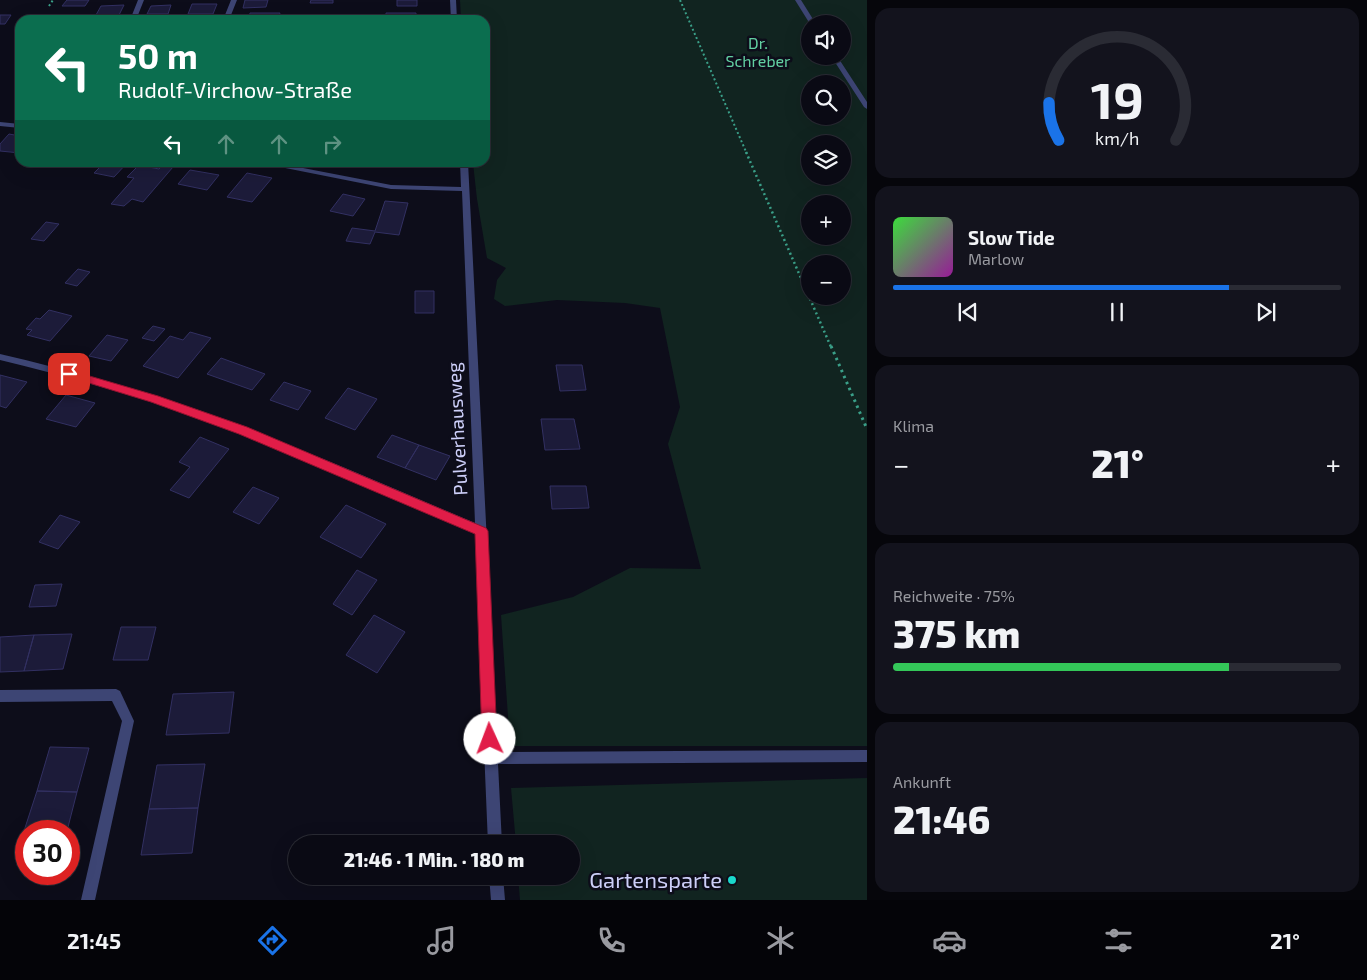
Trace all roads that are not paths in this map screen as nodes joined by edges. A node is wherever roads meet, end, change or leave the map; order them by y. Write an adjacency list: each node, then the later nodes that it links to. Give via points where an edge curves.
1 (141, 0): 5 (street)
2 (234, 0): 6 (street)
3 (453, 0): 7 (street)
4 (798, 0): 8 (street)
5 (134, 15)
6 (228, 15)
7 (454, 15)
8 (808, 15)
9 (840, 65): 10 (street)
10 (867, 107)
11 (0, 124): 12 (street)
12 (15, 126)
13 (285, 167): 15 (street, via 391,187)
14 (464, 167): 15 (street, Pulverhausweg)
15 (466, 189): 17 (street, Pulverhausweg)
16 (0, 357): 17 (street, via 154,399 234,427)
17 (482, 531): 20 (street, Pulverhausweg)
18 (0, 696): 23 (street, via 116,695 128,721)
19 (867, 756): 20 (street)
20 (490, 758): 21 (street, Pulverhausweg)
21 (494, 835)
22 (497, 885): 24 (street)
23 (88, 900)
24 (498, 900)

